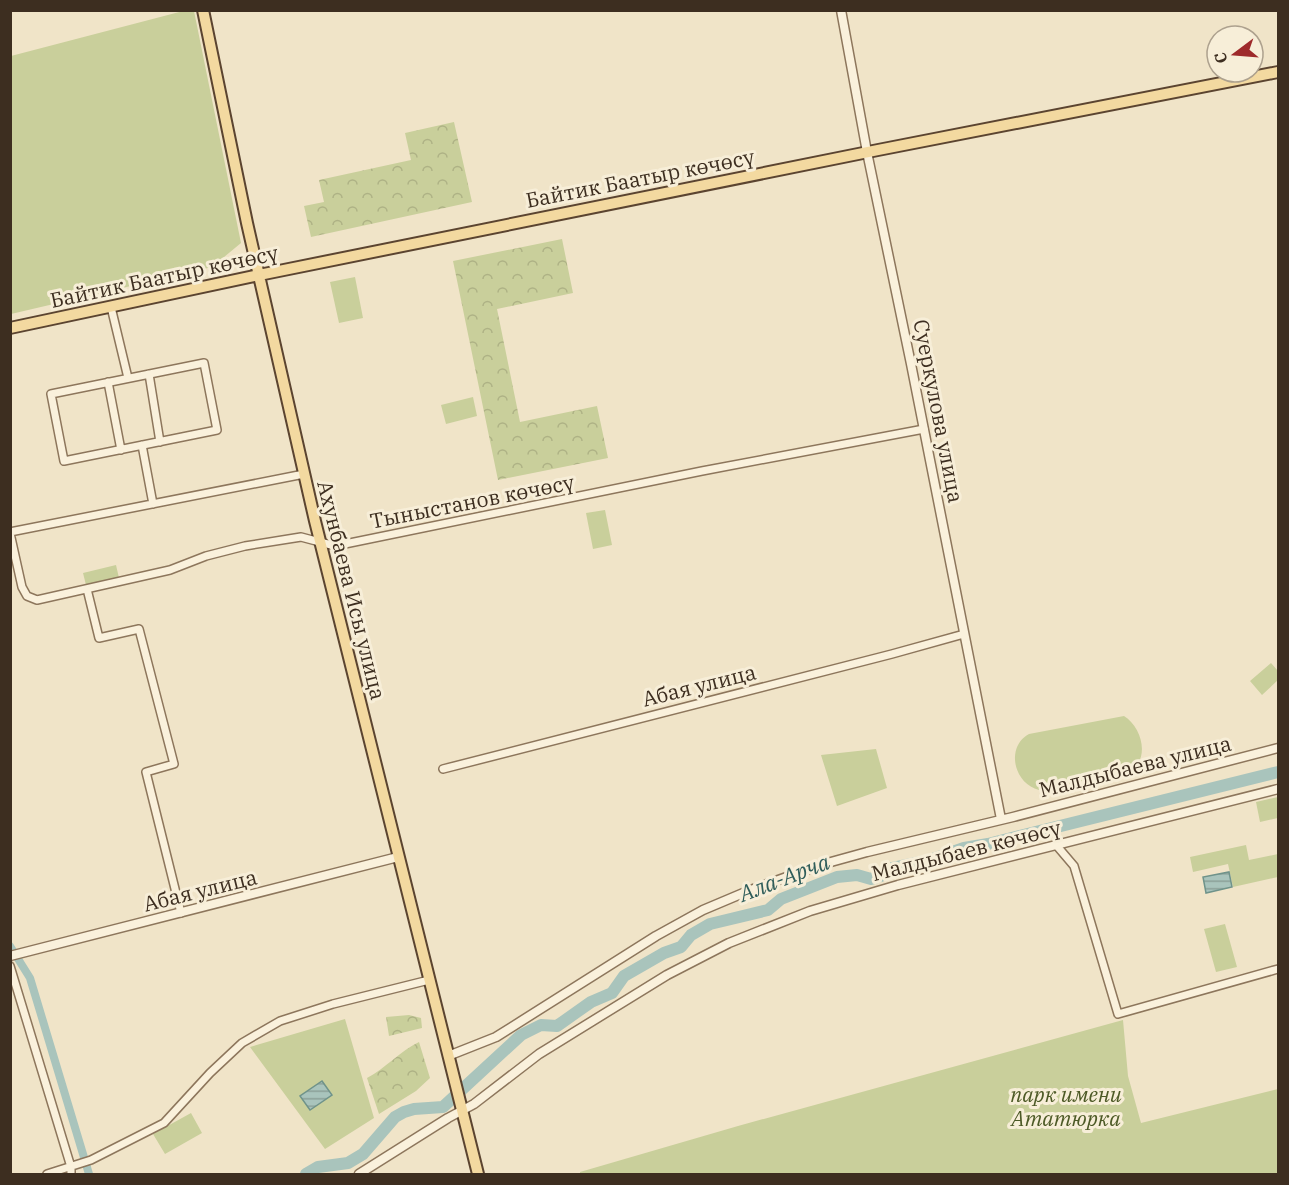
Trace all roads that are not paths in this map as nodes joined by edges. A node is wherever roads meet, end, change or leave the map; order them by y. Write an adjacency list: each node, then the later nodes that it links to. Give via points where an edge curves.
1 (203, 10): 5 (main road, Ахунбаева Исы улица)
2 (841, 10): 4 (street, Суеркулова улица)
3 (1278, 72): 4 (main road, Байтик Баатыр көчөсү)
4 (867, 152): 5 (main road, Байтик Баатыр көчөсү); 11 (street, Суеркулова улица)
5 (259, 275): 6 (main road, Байтик Баатыр көчөсү); 15 (main road, Ахунбаева Исы улица)
6 (111, 307): 7 (main road, Байтик Баатыр көчөсү); 9 (street)
7 (10, 328)
8 (149, 374): 9 (street); 12 (street); 12 (street, via 204,363 218,430)
9 (128, 378): 10 (street)
10 (108, 382): 14 (street); 14 (street, via 51,394 64,461)
11 (924, 429): 18 (street, Тыныстанов көчөсү, via 335,546); 20 (street, Суеркулова улица)
12 (160, 442): 13 (street)
13 (142, 446): 14 (street); 16 (street)
14 (122, 450)
15 (304, 474): 16 (street); 18 (main road, Ахунбаева Исы улица)
16 (153, 504): 17 (street)
17 (10, 532): 19 (street, Тыныстанов көчөсү, via 22,587 30,598 37,600)
18 (320, 543): 19 (street, Тыныстанов көчөсү, via 301,537 245,546 170,570); 26 (main road, Ахунбаева Исы улица)
19 (87, 589): 27 (street, via 99,638 139,629 174,764 146,772)
20 (964, 634): 22 (street, Абая улица); 24 (street, Суеркулова улица)
21 (1278, 748): 24 (street, Малдыбаева улица)
22 (443, 769)
23 (1278, 789): 25 (street, Малдыбаев көчөсү)
24 (1001, 819): 32 (street, Малдыбаев көчөсү, via 820,865 720,902 656,936 496,1037)
25 (1057, 846): 30 (street, via 1074,866 1118,1014); 33 (street, Малдыбаев көчөсү, via 810,910 729,943 667,975 539,1054 474,1104)
26 (398, 857): 27 (street, Абая улица); 31 (main road, Ахунбаева Исы улица)
27 (181, 913): 28 (street, Абая улица)
28 (15, 955)
29 (10, 966): 34 (street)
30 (1278, 969)
31 (429, 980): 32 (main road, Ахунбаева Исы улица); 34 (street, via 280,1021 229,1054 164,1124)
32 (448, 1056): 33 (main road, Ахунбаева Исы улица)
33 (461, 1106): 36 (street); 37 (main road, Ахунбаева Исы улица)
34 (71, 1171): 35 (street)
35 (47, 1174)
36 (359, 1174)
37 (478, 1174)

